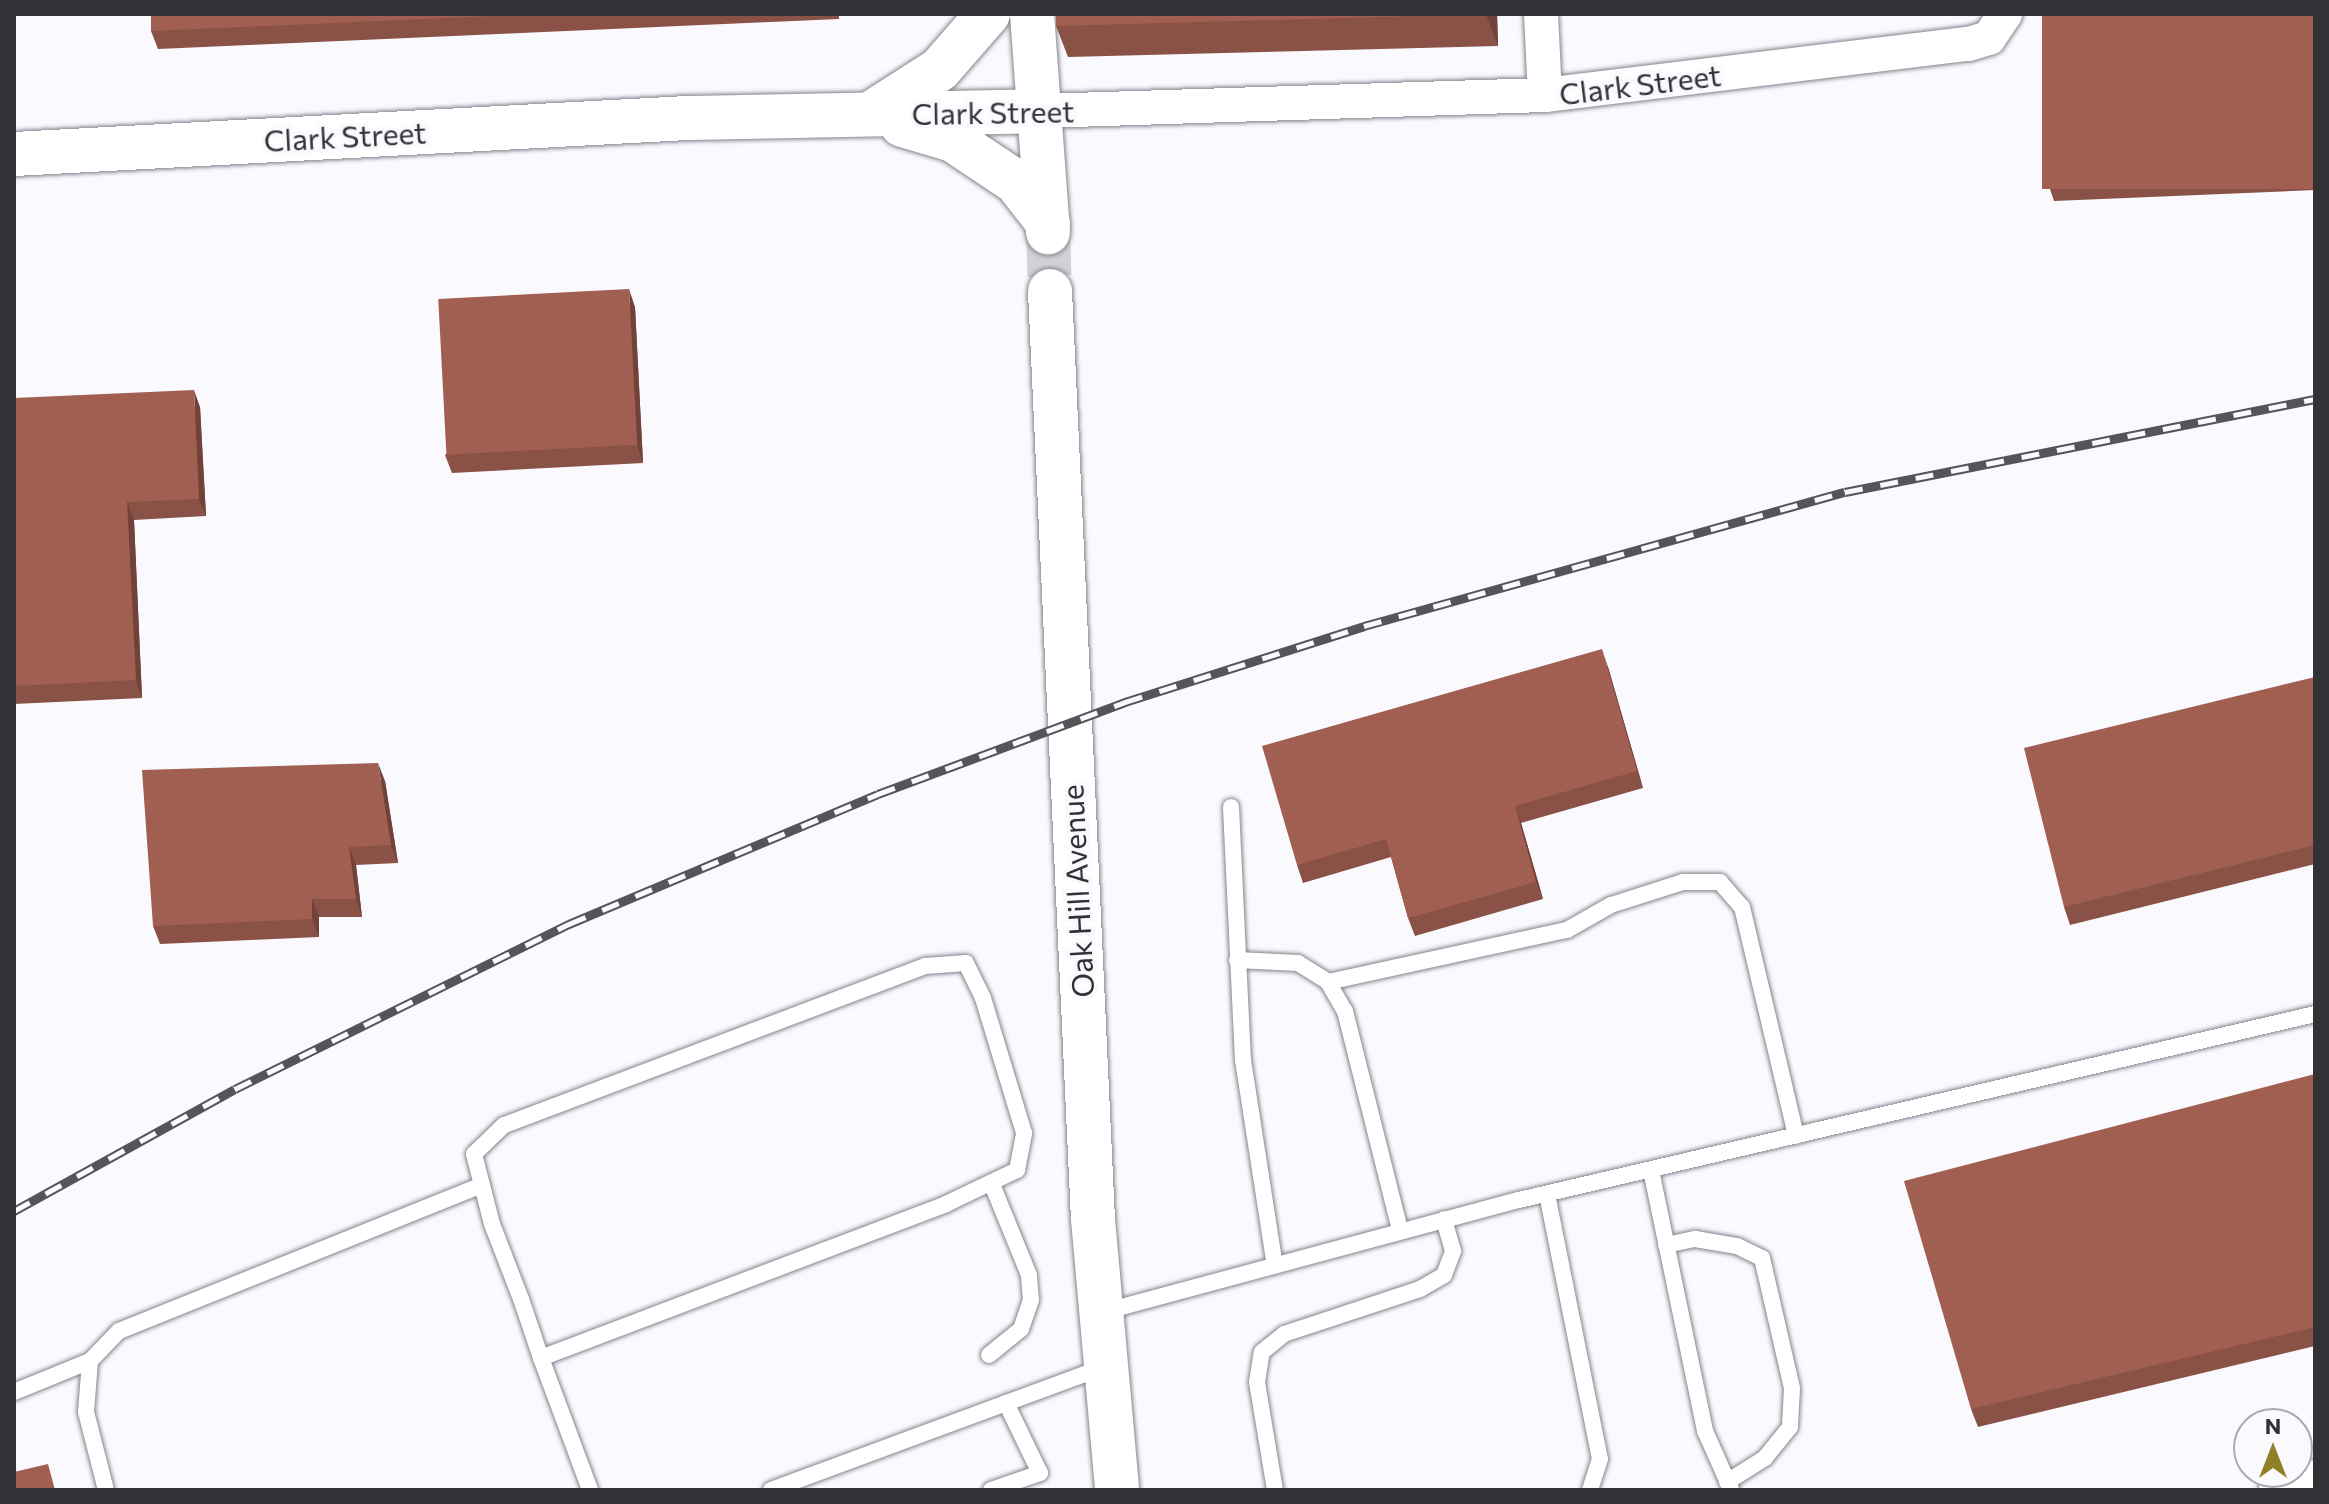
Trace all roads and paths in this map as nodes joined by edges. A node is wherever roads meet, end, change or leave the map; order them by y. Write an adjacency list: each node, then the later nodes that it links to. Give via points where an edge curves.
1 (988, 14): 7 (street, via 940,69)
2 (1032, 14): 6 (street)
3 (1541, 14): 5 (street)
4 (2005, 14): 5 (street, Clark Street, via 1989,38 1969,44)
5 (1545, 95): 6 (street, Clark Street)
6 (1041, 111): 7 (street, Clark Street); 7 (street, via 1048,228 1022,186 953,140)
7 (870, 114): 8 (street, Clark Street, via 688,118)
8 (14, 154)
9 (1050, 291): 23 (street, Oak Hill Avenue)
10 (1231, 807): 11 (lane)
11 (1237, 960): 12 (lane, via 1298,963); 22 (lane, via 1243,1060)
12 (1328, 982): 14 (lane, via 1567,930 1611,905 1683,882 1720,882 1742,907); 20 (lane, via 1345,1011)
13 (2315, 1014): 14 (lane)
14 (1796, 1136): 15 (lane)
15 (1651, 1170): 18 (lane); 21 (lane)
16 (991, 1182): 17 (lane, via 1017,1170 1024,1133 983,998 966,963 925,966 504,1125 474,1154); 24 (lane, via 1029,1275 1031,1300 1021,1329); 25 (lane)
17 (482, 1185): 25 (lane); 26 (lane, via 119,1331)
18 (1547, 1194): 19 (lane); 40 (lane, via 1600,1459)
19 (1444, 1219): 20 (lane); 39 (lane, via 1453,1251 1444,1275 1420,1289 1284,1334 1262,1352 1257,1382)
20 (1400, 1230): 22 (lane)
21 (1666, 1245): 32 (lane, via 1705,1431); 32 (lane, via 1695,1239 1737,1246 1762,1258 1792,1388 1790,1427 1765,1458)
22 (1275, 1266): 23 (lane)
23 (1101, 1313): 27 (street, Oak Hill Avenue)
24 (989, 1355)
25 (541, 1358): 34 (lane)
26 (90, 1361): 28 (lane); 33 (lane, via 86,1412)
27 (1106, 1366): 29 (lane); 38 (street, Oak Hill Avenue)
28 (14, 1392)
29 (1006, 1403): 30 (lane); 35 (lane)
30 (1040, 1473): 36 (lane); 37 (lane)
31 (2315, 1482): 41 (street)
32 (1729, 1486)
33 (106, 1490)
34 (590, 1490)
35 (771, 1490)
36 (991, 1490)
37 (1044, 1490)
38 (1117, 1490)
39 (1275, 1490)
40 (1590, 1490)
41 (2281, 1490)

